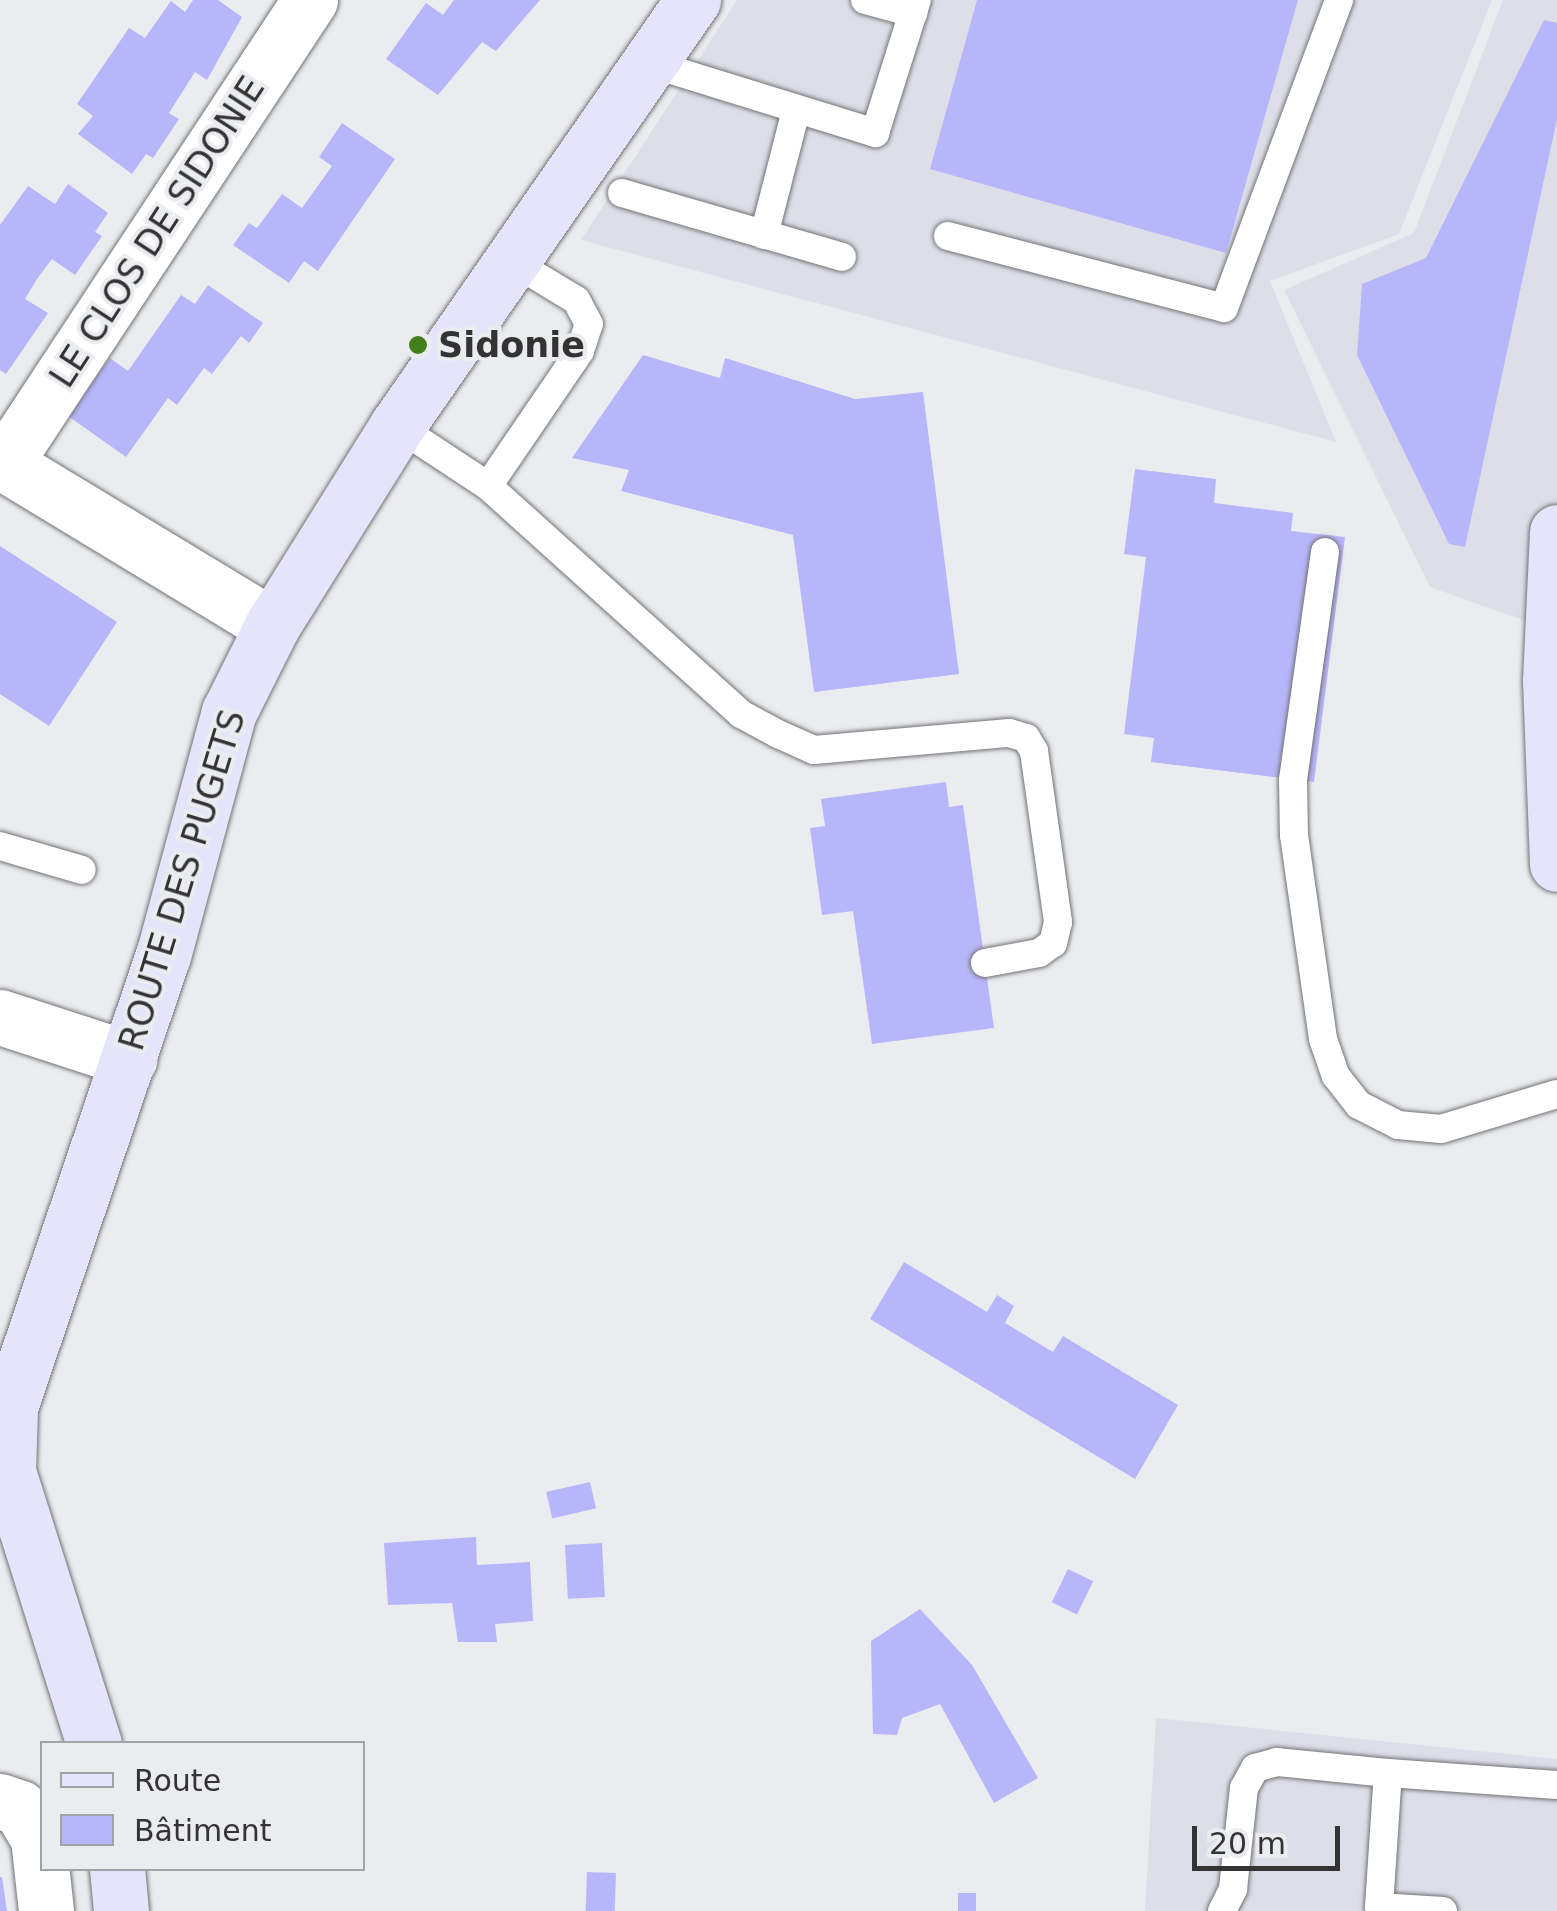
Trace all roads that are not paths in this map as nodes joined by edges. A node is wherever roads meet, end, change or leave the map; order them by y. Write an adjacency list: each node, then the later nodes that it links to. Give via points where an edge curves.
1 (310, 0): 14 (street, LE CLOS DE SIDONIE)
2 (693, 0): 6 (main road, ROUTE DES PUGETS)
3 (865, 0): 5 (lane)
4 (1339, 0): 10 (lane, via 1224,308)
5 (915, 7): 7 (lane, via 875,133)
6 (648, 62): 7 (lane); 12 (main road, ROUTE DES PUGETS)
7 (796, 110): 9 (lane)
8 (622, 193): 9 (lane)
9 (764, 235): 11 (lane)
10 (948, 236)
11 (842, 258)
12 (510, 260): 13 (main road, ROUTE DES PUGETS); 15 (lane, via 576,300 590,324 580,350)
13 (397, 426): 15 (lane); 18 (main road, ROUTE DES PUGETS)
14 (2, 462): 18 (street)
15 (488, 486): 22 (lane, via 741,714 778,734 814,750 1009,732 1026,738 1034,750 1058,922 1053,942 1039,953)
16 (1325, 552): 25 (lane, via 1292,780 1323,1039 1336,1076 1359,1106 1398,1124 1441,1129)
17 (1555, 562): 20 (main road)
18 (272, 626): 24 (main road, ROUTE DES PUGETS, via 228,712)
19 (0, 846): 21 (lane)
20 (1557, 864)
21 (82, 870)
22 (985, 963)
23 (0, 1017): 24 (street)
24 (129, 1059): 26 (main road, ROUTE DES PUGETS)
25 (1552, 1095)
26 (14, 1339): 27 (main road, ROUTE DES PUGETS, via 8,1472)
27 (93, 1741)
28 (1388, 1773): 29 (lane); 36 (lane, via 1276,1762 1255,1768 1244,1788 1233,1890); 37 (lane, via 1379,1907)
29 (1557, 1785)
30 (0, 1801): 31 (street, via 20,1808 38,1838)
31 (40, 1856)
32 (42, 1871): 34 (street)
33 (117, 1871): 35 (main road)
34 (46, 1911)
35 (121, 1911)
36 (1222, 1911)
37 (1443, 1911)

